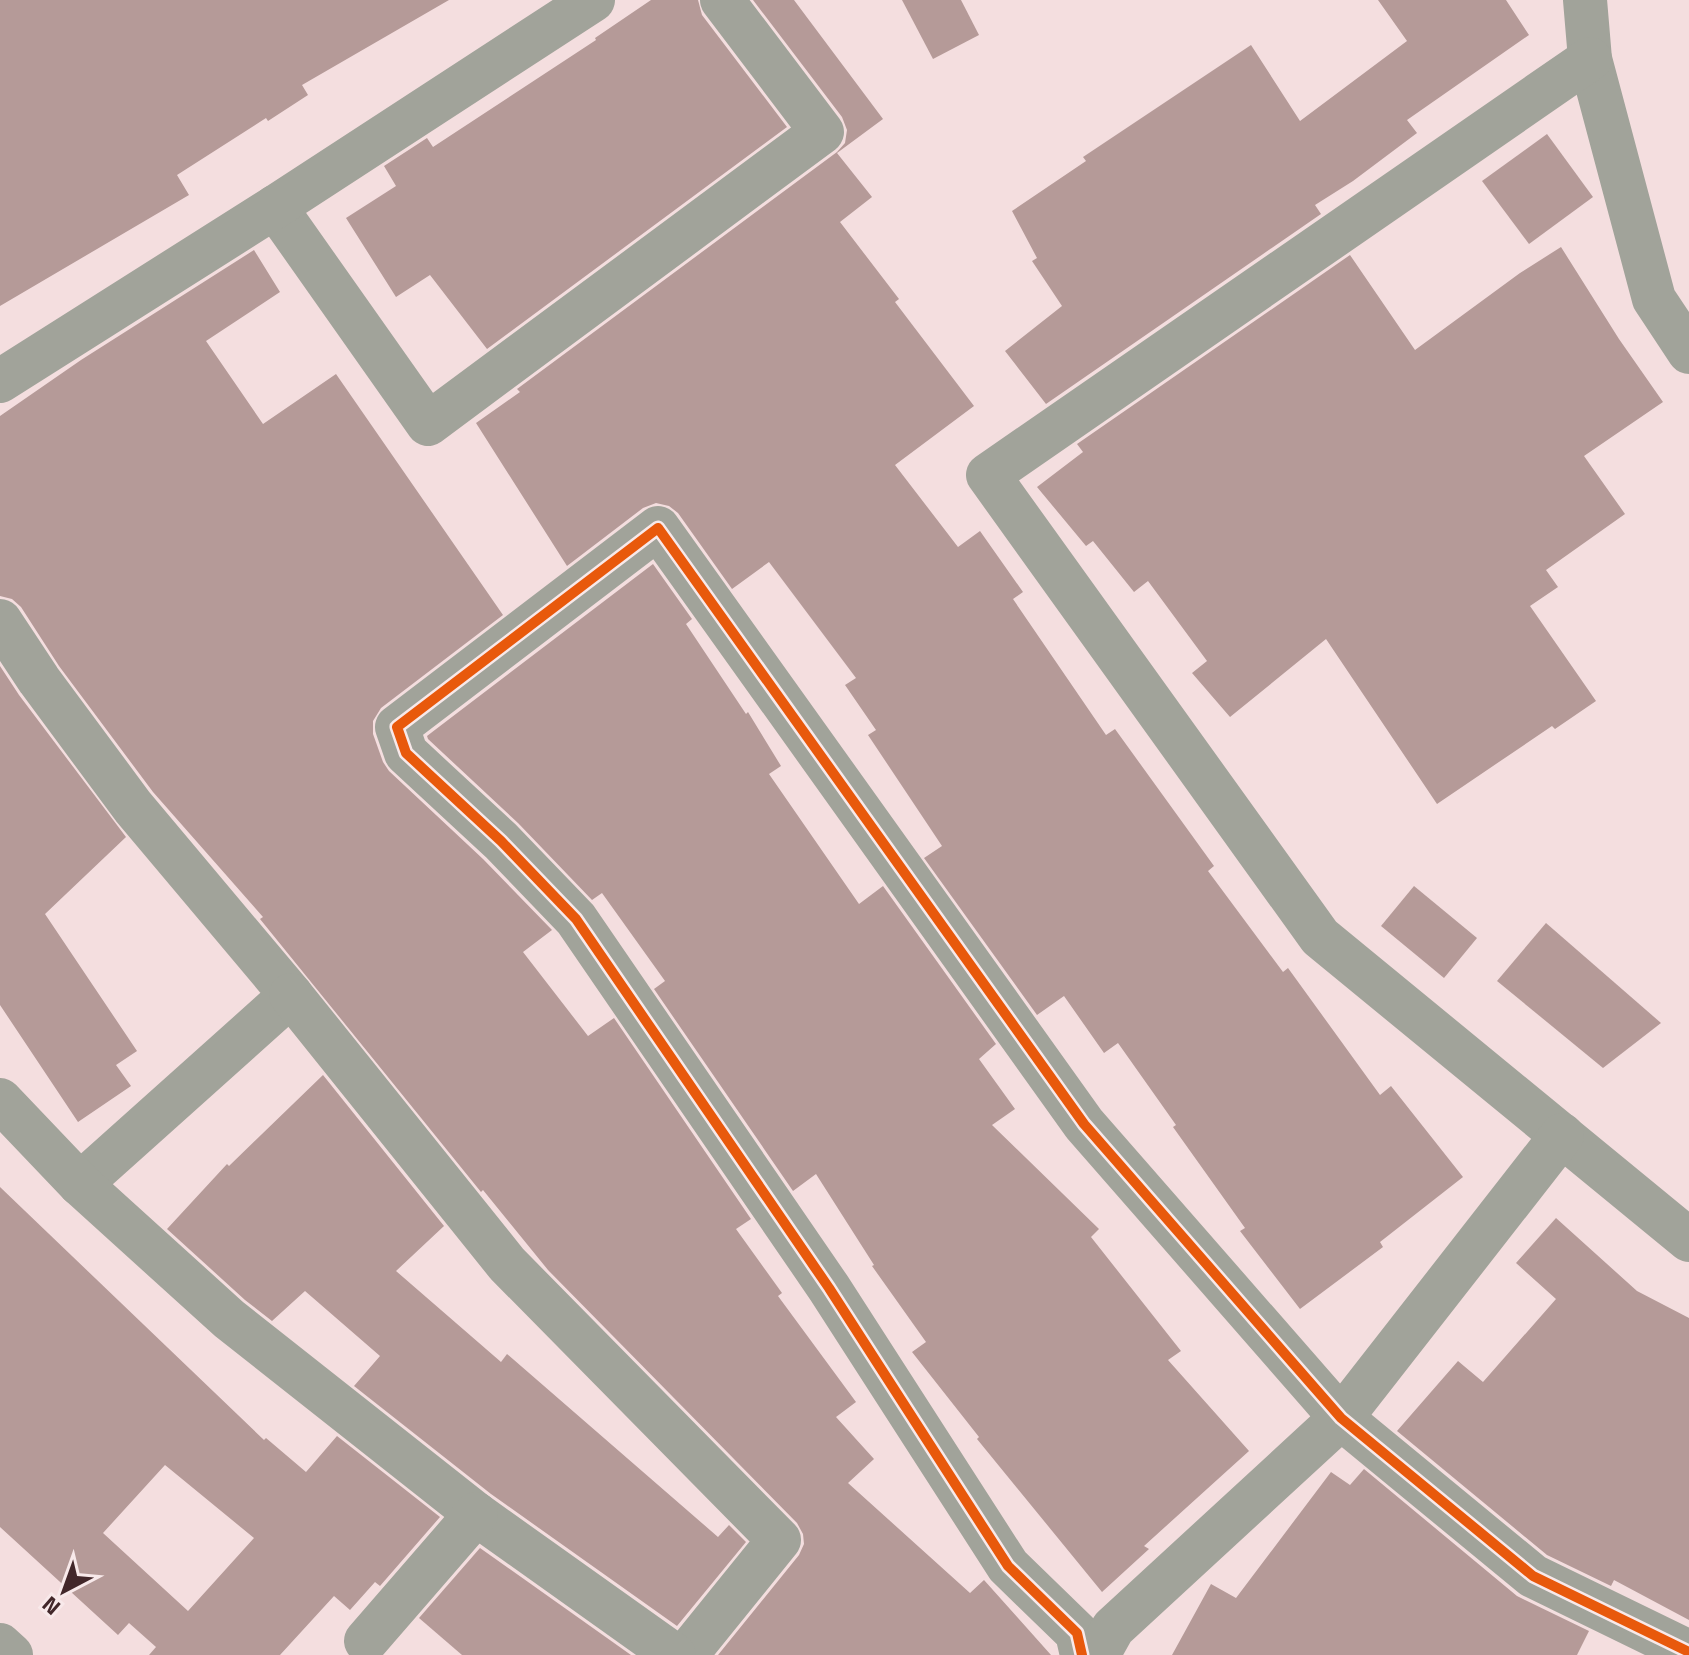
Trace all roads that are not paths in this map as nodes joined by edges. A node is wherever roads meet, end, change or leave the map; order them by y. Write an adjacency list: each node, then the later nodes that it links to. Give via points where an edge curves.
1 (593, 0): 5 (street)
2 (722, 0): 5 (street, via 822,132 428,424)
3 (1585, 0): 4 (street)
4 (1590, 59): 6 (street, via 1654,299); 11 (street, via 988,475 1320,937)
5 (275, 207): 7 (street)
6 (1689, 352)
7 (0, 381)
8 (0, 621): 9 (street, via 133,807)
9 (291, 995): 12 (street); 21 (street, via 507,1264 779,1540)
10 (0, 1100): 12 (street)
11 (1562, 1135): 13 (street); 14 (street)
12 (80, 1184): 15 (street, via 229,1319)
13 (1689, 1240)
14 (1341, 1418): 18 (street, via 1533,1576); 22 (street, via 1084,1124 658,528 397,727 406,753 576,919 829,1288 1008,1566 1077,1633); 23 (street, via 1113,1628)
15 (476, 1514): 16 (street); 20 (street)
16 (366, 1641)
17 (0, 1645): 19 (street)
18 (1689, 1652)
19 (11, 1655)
20 (674, 1655)
21 (686, 1655)
22 (1082, 1655)
23 (1098, 1655)

